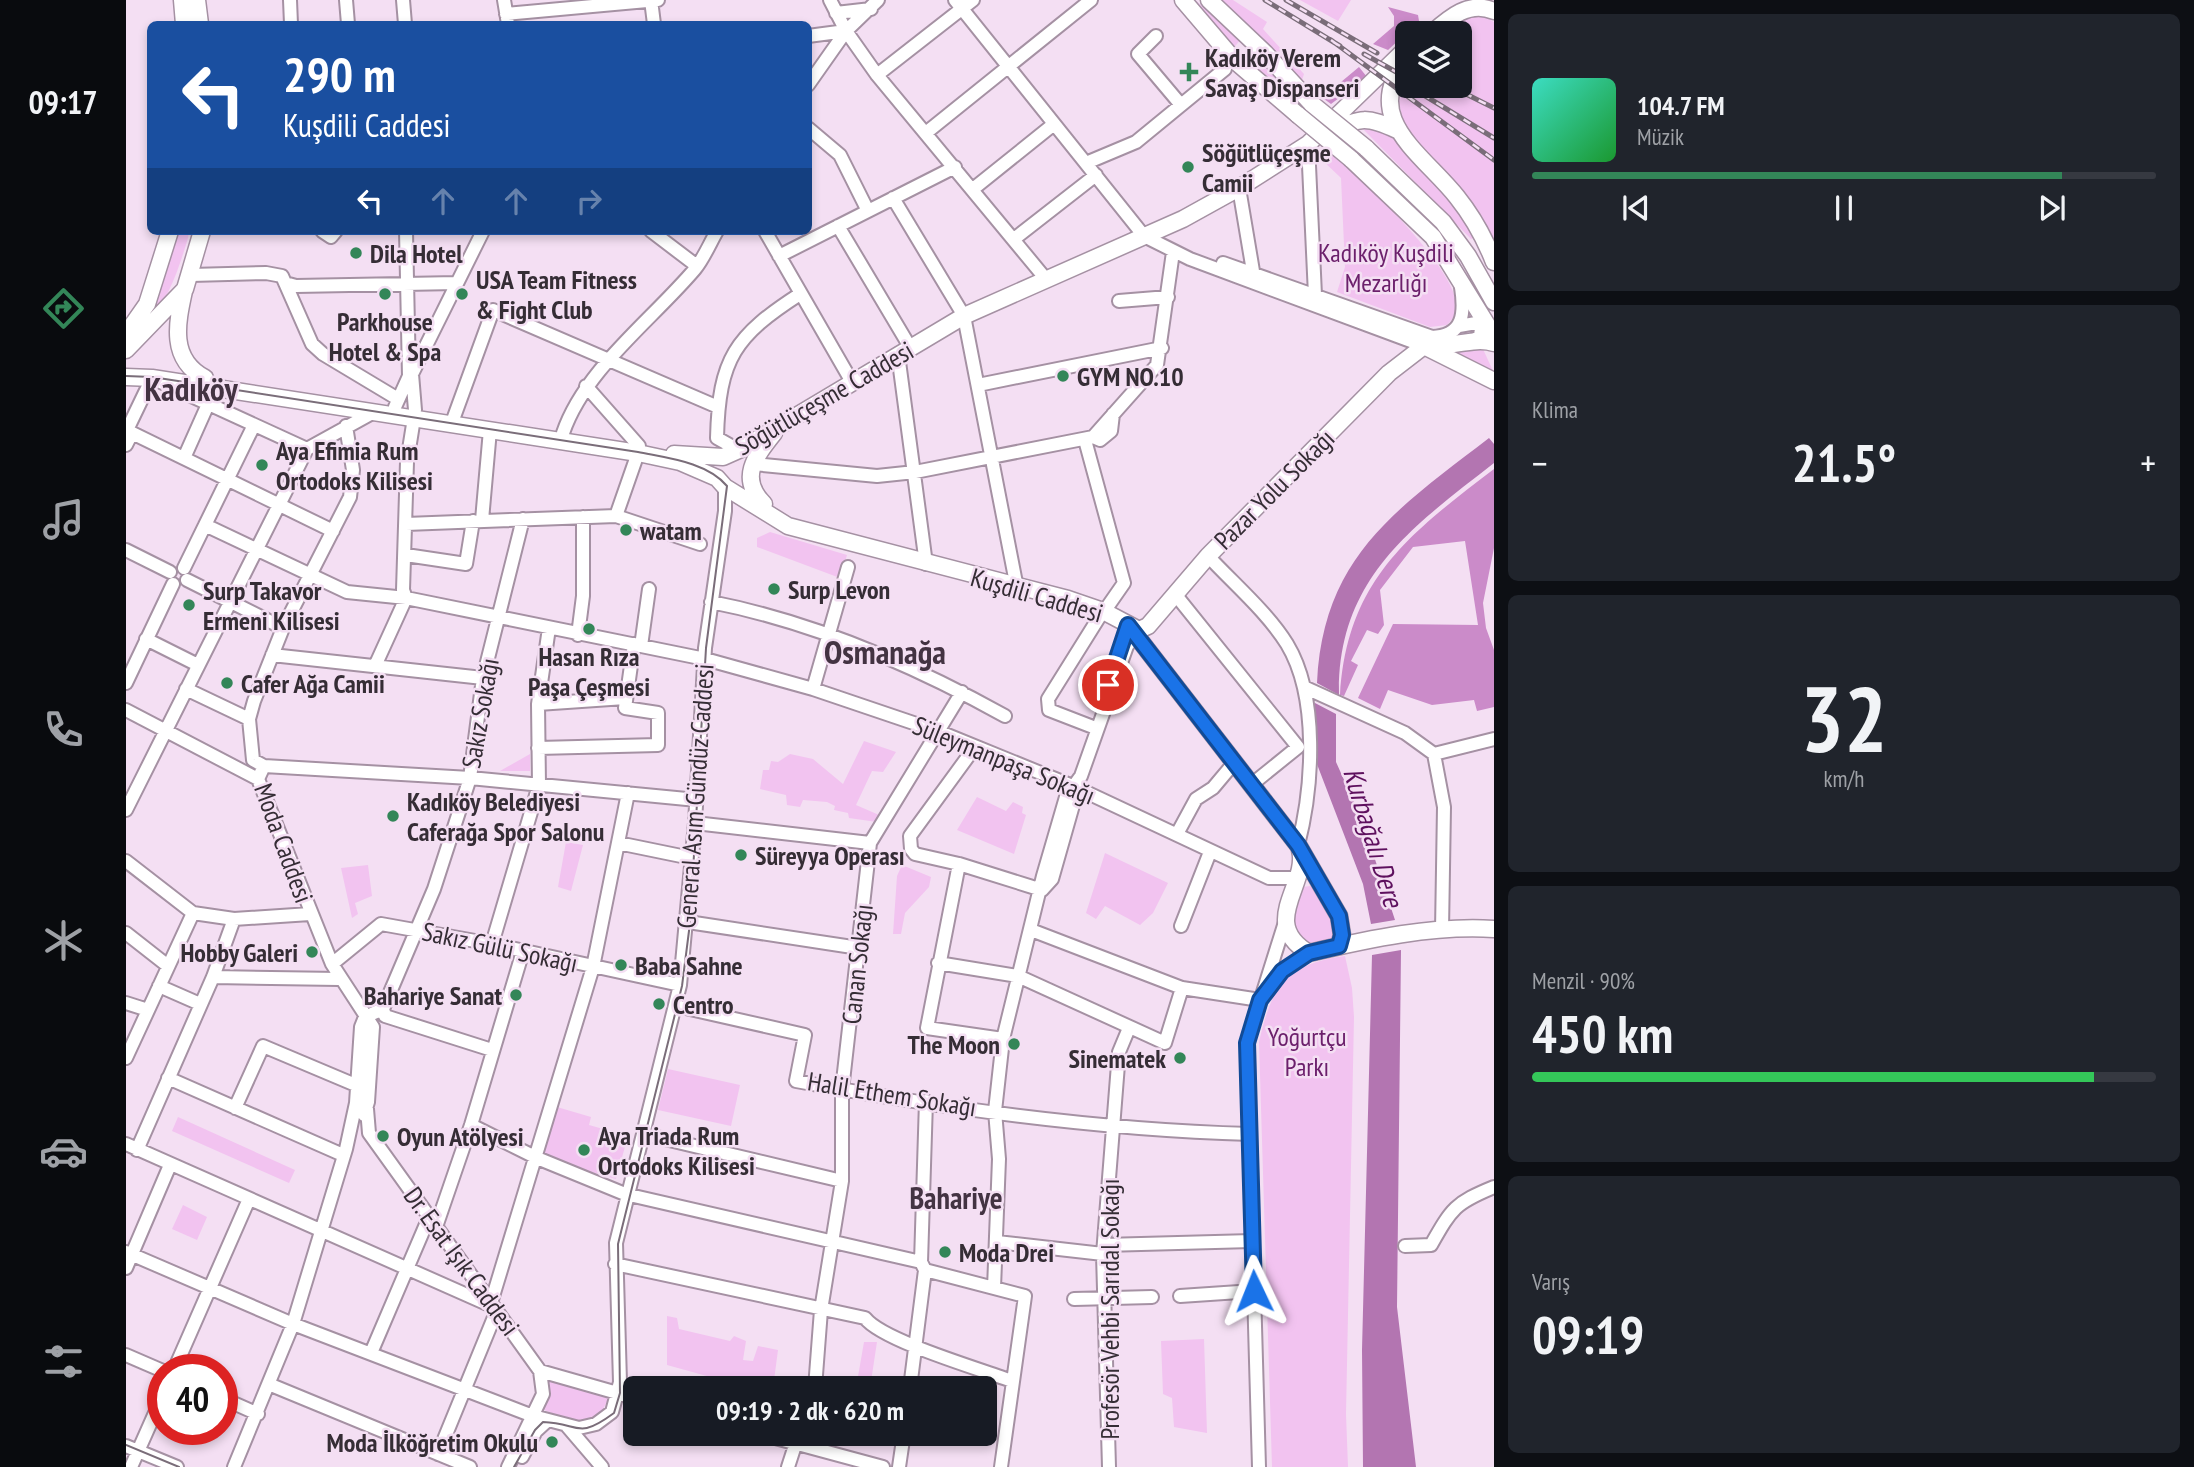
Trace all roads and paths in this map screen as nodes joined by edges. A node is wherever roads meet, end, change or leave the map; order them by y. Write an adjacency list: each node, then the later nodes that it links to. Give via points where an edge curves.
1 (182, 0): 20 (main road)
2 (197, 0): 21 (main road)
3 (290, 0): 22 (street)
4 (346, 0): 23 (street)
5 (404, 0): 24 (street)
6 (504, 0): 19 (street)
7 (651, 0): 8 (street); 19 (street); 25 (street)
8 (658, 0)
9 (830, 0): 18 (street)
10 (973, 0): 16 (street)
11 (1183, 0): 35 (main road)
12 (1209, 0): 31 (main road)
13 (1457, 0): 26 (main road)
14 (1089, 1): 33 (street)
15 (875, 4): 18 (street); 28 (street)
16 (958, 4): 33 (street); 36 (street)
17 (1494, 10): 27 (main road, via 1469,7)
18 (836, 13): 28 (street)
19 (507, 19)
20 (184, 21)
21 (200, 21)
22 (291, 21)
23 (348, 21)
24 (405, 21)
25 (654, 21)
26 (1434, 21)
27 (1446, 21)
28 (846, 32): 29 (street); 36 (street); 37 (street)
29 (812, 36)
30 (1157, 36): 39 (street, via 1138,54)
31 (1265, 53): 35 (main road, via 1256,48 1246,51); 77 (main road, bridge, via 1312,104 1443,222)
32 (1395, 60): 44 (main road)
33 (1009, 69): 40 (street); 43 (street)
34 (1225, 69): 39 (street)
35 (1244, 69): 66 (main road, bridge, via 1351,159 1433,237)
36 (877, 75): 43 (street)
37 (812, 79)
38 (1395, 82): 41 (main road, via 1389,108)
39 (1181, 105): 45 (street, via 1136,142)
40 (1054, 124): 45 (street); 49 (street)
41 (1397, 130): 44 (main road, via 1370,118); 64 (main road, via 1457,197 1480,230)
42 (812, 131): 51 (street, via 840,155)
43 (927, 132): 46 (street)
44 (1310, 142): 48 (main road, Söğütlüçeşme Caddesi); 74 (street)
45 (1086, 163): 47 (street)
46 (955, 167): 49 (street); 50 (street)
47 (1096, 175): 53 (street); 61 (street)
48 (1239, 188): 53 (main road, Söğütlüçeşme Caddesi); 67 (street)
49 (973, 189): 61 (street)
50 (893, 198): 51 (street); 78 (street)
51 (868, 211): 52 (street)
52 (838, 226): 63 (street); 87 (street)
53 (1148, 234): 62 (street); 67 (street); 68 (main road, Söğütlüçeşme Caddesi)
54 (169, 235): 80 (main road, via 147,304)
55 (201, 235): 69 (main road)
56 (406, 235): 72 (street)
57 (481, 235): 70 (street)
58 (656, 235): 65 (street)
59 (715, 235): 65 (street)
60 (767, 235): 63 (street)
61 (1014, 239): 68 (street)
62 (1173, 251): 67 (street); 75 (street)
63 (779, 256): 73 (street)
64 (1494, 262)
65 (697, 266): 88 (street)
66 (1460, 276): 79 (street, via 1464,305); 81 (main road)
67 (1254, 277): 74 (street); 84 (street)
68 (1045, 278): 78 (main road, Söğütlüçeşme Caddesi)
69 (188, 282): 71 (street, via 266,273 282,276); 86 (main road); 92 (main road, via 177,343 188,365)
70 (457, 283): 72 (street); 101 (street, via 412,374)
71 (285, 284): 72 (street); 98 (street, via 312,344)
72 (406, 284): 98 (street, via 409,376)
73 (800, 294): 94 (street); 99 (street, via 744,336 725,372)
74 (1315, 295): 79 (street, via 1432,337)
75 (1168, 296): 76 (street); 85 (street)
76 (1119, 301)
77 (1494, 302)
78 (964, 316): 87 (main road, Söğütlüçeşme Caddesi); 95 (street)
79 (1459, 326): 82 (street, via 1476,323 1480,328 1480,336)
80 (126, 334)
81 (1494, 335)
82 (1471, 342): 83 (main road); 84 (main road)
83 (1494, 343)
84 (1424, 345): 93 (main road); 133 (main road, Pazar Yolu Sokağı, via 1389,373)
85 (1162, 348): 95 (street); 109 (street, via 1157,365)
86 (126, 350)
87 (904, 351): 94 (main road, Söğütlüçeşme Caddesi); 117 (street)
88 (612, 360): 96 (street); 99 (street); 102 (street, via 493,310)
89 (126, 367): 92 (main road, Söğütlüçeşme Caddesi)
90 (126, 377): 91 (main road, Söğütlüçeşme Caddesi)
91 (152, 378): 97 (street, Söğütlüçeşme Caddesi); 100 (main road, Söğütlüçeşme Caddesi); 107 (street)
92 (205, 378): 98 (main road, Söğütlüçeşme Caddesi)
93 (1494, 381)
94 (852, 382): 105 (main road, Söğütlüçeşme Caddesi)
95 (978, 385): 114 (street)
96 (586, 386): 108 (street); 113 (street)
97 (209, 402): 103 (street, Söğütlüçeşme Caddesi); 115 (street)
98 (397, 403): 101 (main road, Söğütlüçeşme Caddesi)
99 (718, 407): 111 (street, via 717,438)
100 (374, 412): 101 (main road, Söğütlüçeşme Caddesi); 104 (street)
101 (414, 414): 102 (main road, Söğütlüçeşme Caddesi); 106 (main road, Söğütlüçeşme Caddesi); 125 (street)
102 (454, 416): 108 (main road, Söğütlüçeşme Caddesi)
103 (254, 425): 112 (street, Söğütlüçeşme Caddesi); 118 (street)
104 (346, 426): 112 (street); 128 (street, Moda Caddesi, via 353,470 350,497)
105 (780, 426): 113 (main road, Söğütlüçeşme Caddesi, via 723,457); 116 (main road)
106 (491, 430): 113 (main road, Söğütlüçeşme Caddesi); 124 (street)
107 (128, 431): 110 (street); 115 (street)
108 (563, 433): 113 (main road, Söğütlüçeşme Caddesi)
109 (1089, 438): 114 (street); 143 (street, via 1124,583)
110 (126, 445)
111 (733, 447)
112 (307, 449): 120 (street)
113 (639, 449): 119 (main road, Söğütlüçeşme Caddesi, via 717,478); 121 (street)
114 (989, 456): 117 (street); 137 (street)
115 (184, 458): 118 (street)
116 (753, 464): 117 (street, via 877,476); 127 (main road, via 752,490)
117 (915, 472): 134 (street)
118 (228, 479): 120 (street); 126 (street)
119 (725, 487): 127 (main road, Kuşdili Caddesi); 142 (street, General Asım Gündüz Caddesi)
120 (280, 504): 128 (street); 130 (street)
121 (616, 516): 122 (street); 129 (street)
122 (583, 517): 123 (street); 148 (street)
123 (523, 519): 124 (street); 144 (street, Sakız Sokağı)
124 (478, 520): 125 (street); 132 (street, via 466,565)
125 (406, 524): 132 (street)
126 (205, 525): 130 (street, Süleymanpaşa Sokağı); 141 (street, via 186,574)
127 (788, 526): 134 (main road, Kuşdili Caddesi)
128 (333, 531): 136 (street, Moda Caddesi)
129 (700, 544)
130 (257, 549): 136 (street, Süleymanpaşa Sokağı); 141 (street)
131 (126, 550): 150 (street, via 172,578)
132 (406, 555): 140 (street)
133 (1208, 555): 139 (main road, Pazar Yolu Sokağı); 160 (street, via 1279,633)
134 (926, 564): 137 (main road, Kuşdili Caddesi)
135 (848, 567): 149 (street)
136 (310, 575): 140 (street, Süleymanpaşa Sokağı, via 347,592); 145 (street, Moda Caddesi)
137 (1017, 587): 143 (main road, Kuşdili Caddesi)
138 (649, 589): 151 (street)
139 (1175, 594): 147 (main road, Pazar Yolu Sokağı, via 1148,626); 171 (street)
140 (406, 598): 144 (street, Süleymanpaşa Sokağı); 155 (street)
141 (231, 601): 145 (street); 154 (street)
142 (711, 603): 149 (street); 153 (street, General Asım Gündüz Caddesi)
143 (1105, 609): 147 (main road, Kuşdili Caddesi); 167 (street, via 1048,699 1049,710)
144 (500, 616): 146 (street, Süleymanpaşa Sokağı); 156 (street, Sakız Sokağı)
145 (283, 628): 152 (street, Moda Caddesi)
146 (550, 628): 148 (street, Süleymanpaşa Sokağı); 163 (street)
147 (1132, 630): 167 (street); 175 (main road, Kuşdili Caddesi); 181 (street)
148 (578, 635): 151 (street, Süleymanpaşa Sokağı)
149 (830, 636): 159 (street); 161 (street)
150 (146, 639): 154 (street); 157 (street)
151 (638, 645): 153 (street, Süleymanpaşa Sokağı); 162 (street)
152 (272, 655): 155 (street); 166 (street, Moda Caddesi)
153 (704, 659): 159 (street, Süleymanpaşa Sokağı); 183 (street, General Asım Gündüz Caddesi)
154 (198, 665): 158 (street)
155 (375, 666): 156 (street)
156 (484, 678): 177 (street, Sakız Sokağı)
157 (126, 683)
158 (186, 689): 166 (street); 168 (street)
159 (813, 689): 169 (street, Süleymanpaşa Sokağı)
160 (1310, 690): 171 (street); 174 (street, via 1405,733)
161 (962, 692): 165 (street); 169 (street, Canan Sokağı)
162 (625, 698): 163 (street); 173 (street, via 625,708 658,713 658,745)
163 (538, 704): 173 (street)
164 (126, 710): 168 (street)
165 (1005, 716)
166 (249, 719): 176 (street, Moda Caddesi, via 253,760)
167 (1093, 727): 181 (street)
168 (165, 731): 178 (street); 184 (street)
169 (940, 732): 172 (street, Süleymanpaşa Sokağı); 188 (street, Canan Sokağı)
170 (1494, 739): 174 (street)
171 (1303, 744): 180 (street); 189 (street, via 1307,809)
172 (975, 747): 181 (street, Süleymanpaşa Sokağı); 193 (street, via 908,843 915,854)
173 (538, 748): 179 (street)
174 (1434, 754): 204 (street, via 1444,807)
175 (1234, 763): 180 (main road, Kuşdili Caddesi); 186 (street, via 1213,788 1196,799)
176 (264, 765): 177 (street); 178 (street, Moda Caddesi)
177 (470, 778): 179 (street); 206 (street, Sakız Sokağı)
178 (258, 779): 198 (street, Moda Caddesi)
179 (539, 785): 182 (street); 211 (street)
180 (1251, 785): 189 (main road, Kuşdili Caddesi)
181 (1075, 787): 186 (street, Süleymanpaşa Sokağı); 196 (street, via 1052,879)
182 (628, 793): 183 (street); 187 (street)
183 (697, 800): 185 (street, General Asım Gündüz Caddesi)
184 (126, 810)
185 (695, 823): 188 (street); 191 (street, General Asım Gündüz Caddesi)
186 (1177, 834): 190 (street, Süleymanpaşa Sokağı)
187 (618, 843): 191 (street); 219 (street)
188 (870, 843): 213 (street, Canan Sokağı)
189 (1298, 845): 194 (main road, via 1302,863); 195 (main road, Kuşdili Caddesi)
190 (1210, 852): 194 (street, Süleymanpaşa Sokağı, via 1269,878); 205 (street)
191 (691, 858): 203 (street, General Asım Gündüz Caddesi)
192 (126, 861): 197 (street)
193 (960, 864): 196 (street); 217 (street)
194 (1295, 878): 195 (main road); 202 (main road)
195 (1317, 878): 199 (main road, Kuşdili Caddesi)
196 (1042, 890): 208 (street)
197 (193, 913): 201 (street); 218 (street)
198 (310, 914): 201 (street); 216 (street, Moda Caddesi)
199 (1339, 916): 210 (main road); 212 (main road)
200 (1494, 918): 204 (main road)
201 (234, 919): 221 (street)
202 (1286, 919): 215 (main road, via 1292,936); 226 (street)
203 (688, 922): 213 (street); 223 (street, General Asım Gündüz Caddesi)
204 (1442, 925): 207 (main road); 210 (main road)
205 (1181, 926)
206 (417, 929): 211 (street, Sakız Gülü Sokağı); 216 (street, Sakız Gülü Sokağı, via 381,924); 231 (street, Sakız Sokağı)
207 (1494, 929)
208 (1031, 930): 220 (street); 225 (street)
209 (126, 933): 218 (street)
210 (1367, 937): 212 (main road)
211 (492, 944): 214 (street, Sakız Gülü Sokağı)
212 (1339, 946): 215 (main road)
213 (859, 948): 239 (street, Canan Sokağı)
214 (523, 951): 219 (street, Sakız Gülü Sokağı); 235 (street)
215 (1309, 953): 226 (street, via 1282,971)
216 (332, 964): 222 (street, Moda Caddesi)
217 (938, 964): 220 (street); 234 (street, via 927,1028)
218 (168, 966): 224 (street)
219 (593, 967): 223 (street, Sakız Gülü Sokağı); 250 (street)
220 (1018, 976): 233 (street); 234 (street)
221 (213, 977): 222 (street); 228 (street)
222 (340, 979): 232 (street, Moda Caddesi)
223 (680, 985): 229 (street, General Asım Gündüz Caddesi)
224 (159, 986): 228 (street); 230 (street)
225 (1182, 988): 226 (street); 233 (street, via 1165,1042)
226 (1260, 1000): 247 (street, via 1247,1043)
227 (126, 1003): 230 (street)
228 (200, 1004): 237 (street)
229 (677, 1006): 239 (street, Halil Ethem Sokağı, via 805,1035 796,1081); 246 (street, General Asım Gündüz Caddesi)
230 (148, 1010): 236 (street)
231 (384, 1012): 232 (street); 235 (street)
232 (369, 1022): 238 (street, via 361,1027); 242 (street)
233 (1129, 1028): 244 (street, Profesör Vehbi Sarıdal Sokağı, via 1119,1052)
234 (1003, 1039): 243 (street)
235 (492, 1050): 245 (street)
236 (126, 1058)
237 (168, 1077): 241 (street); 248 (street)
238 (358, 1086): 241 (street, via 263,1046); 249 (street)
239 (842, 1090): 240 (street, Halil Ethem Sokağı); 252 (street, Canan Sokağı)
240 (926, 1101): 243 (street, Halil Ethem Sokağı); 265 (street)
241 (235, 1108): 249 (street)
242 (368, 1109): 249 (street); 256 (street, Dr. Esat Işık Caddesi, via 369,1133)
243 (995, 1111): 244 (street, Halil Ethem Sokağı); 260 (street)
244 (1112, 1124): 247 (street, Halil Ethem Sokağı); 262 (street, Profesör Vehbi Sarıdal Sokağı)
245 (471, 1125): 250 (street); 256 (street)
246 (644, 1134): 252 (street); 254 (street, General Asım Gündüz Caddesi)
247 (1250, 1134): 258 (street)
248 (132, 1147): 251 (street)
249 (344, 1152): 257 (street)
250 (537, 1158): 254 (street); 275 (street)
251 (170, 1165): 255 (street); 263 (street)
252 (842, 1181): 259 (street, Canan Sokağı)
253 (1494, 1187): 261 (street, via 1461,1201 1431,1245)
254 (627, 1195): 259 (street); 264 (street, General Asım Gündüz Caddesi)
255 (248, 1199): 257 (street); 268 (street)
256 (434, 1219): 267 (street); 275 (street, Dr. Esat Işık Caddesi)
257 (320, 1230): 267 (street); 277 (street)
258 (1252, 1241): 262 (street); 270 (street)
259 (833, 1242): 265 (street); 276 (street, Canan Sokağı)
260 (997, 1242): 262 (street); 269 (street)
261 (1405, 1246)
262 (1104, 1249): 274 (street, Profesör Vehbi Sarıdal Sokağı)
263 (129, 1253): 266 (street); 268 (street)
264 (615, 1264): 276 (street); 289 (street, General Asım Gündüz Caddesi)
265 (923, 1266): 269 (street); 278 (street)
266 (126, 1268)
267 (407, 1270): 275 (street); 279 (street)
268 (209, 1288): 277 (street); 280 (street)
269 (994, 1289): 286 (street, via 1025,1296)
270 (1254, 1291): 271 (street); 315 (street)
271 (1180, 1296)
272 (1152, 1297): 274 (street)
273 (1074, 1299): 274 (street)
274 (1105, 1299): 314 (street, Profesör Vehbi Sarıdal Sokağı)
275 (494, 1307): 283 (street, Dr. Esat Işık Caddesi); 288 (street)
276 (821, 1310): 278 (street, via 865,1318 872,1326); 284 (street, Canan Sokağı)
277 (293, 1324): 279 (street); 287 (street)
278 (916, 1345): 285 (street); 286 (street)
279 (371, 1353): 288 (street)
280 (181, 1354)
281 (126, 1355): 282 (street)
282 (147, 1364)
283 (540, 1371): 289 (street); 293 (street, via 544,1390)
284 (816, 1376)
285 (912, 1376)
286 (1012, 1381): 313 (street)
287 (271, 1385): 292 (street); 302 (street)
288 (464, 1390): 293 (street); 302 (street)
289 (619, 1393): 290 (street); 296 (street, via 612,1412)
290 (623, 1394)
291 (238, 1405): 292 (street)
292 (258, 1414): 306 (street)
293 (533, 1416): 294 (street); 308 (street)
294 (548, 1420): 297 (street); 309 (street, via 536,1431)
295 (147, 1422): 301 (street)
296 (596, 1424): 297 (street); 303 (street, via 588,1435)
297 (567, 1426): 303 (street)
298 (795, 1446): 310 (street)
299 (818, 1446): 311 (street)
300 (902, 1446): 312 (street)
301 (132, 1448): 304 (street); 305 (street)
302 (438, 1454): 307 (street)
303 (598, 1463)
304 (131, 1467)
305 (177, 1467)
306 (234, 1467)
307 (470, 1467)
308 (508, 1467)
309 (516, 1467)
310 (788, 1467)
311 (883, 1467)
312 (899, 1467)
313 (1002, 1467)
314 (1109, 1467)
315 (1259, 1467)

